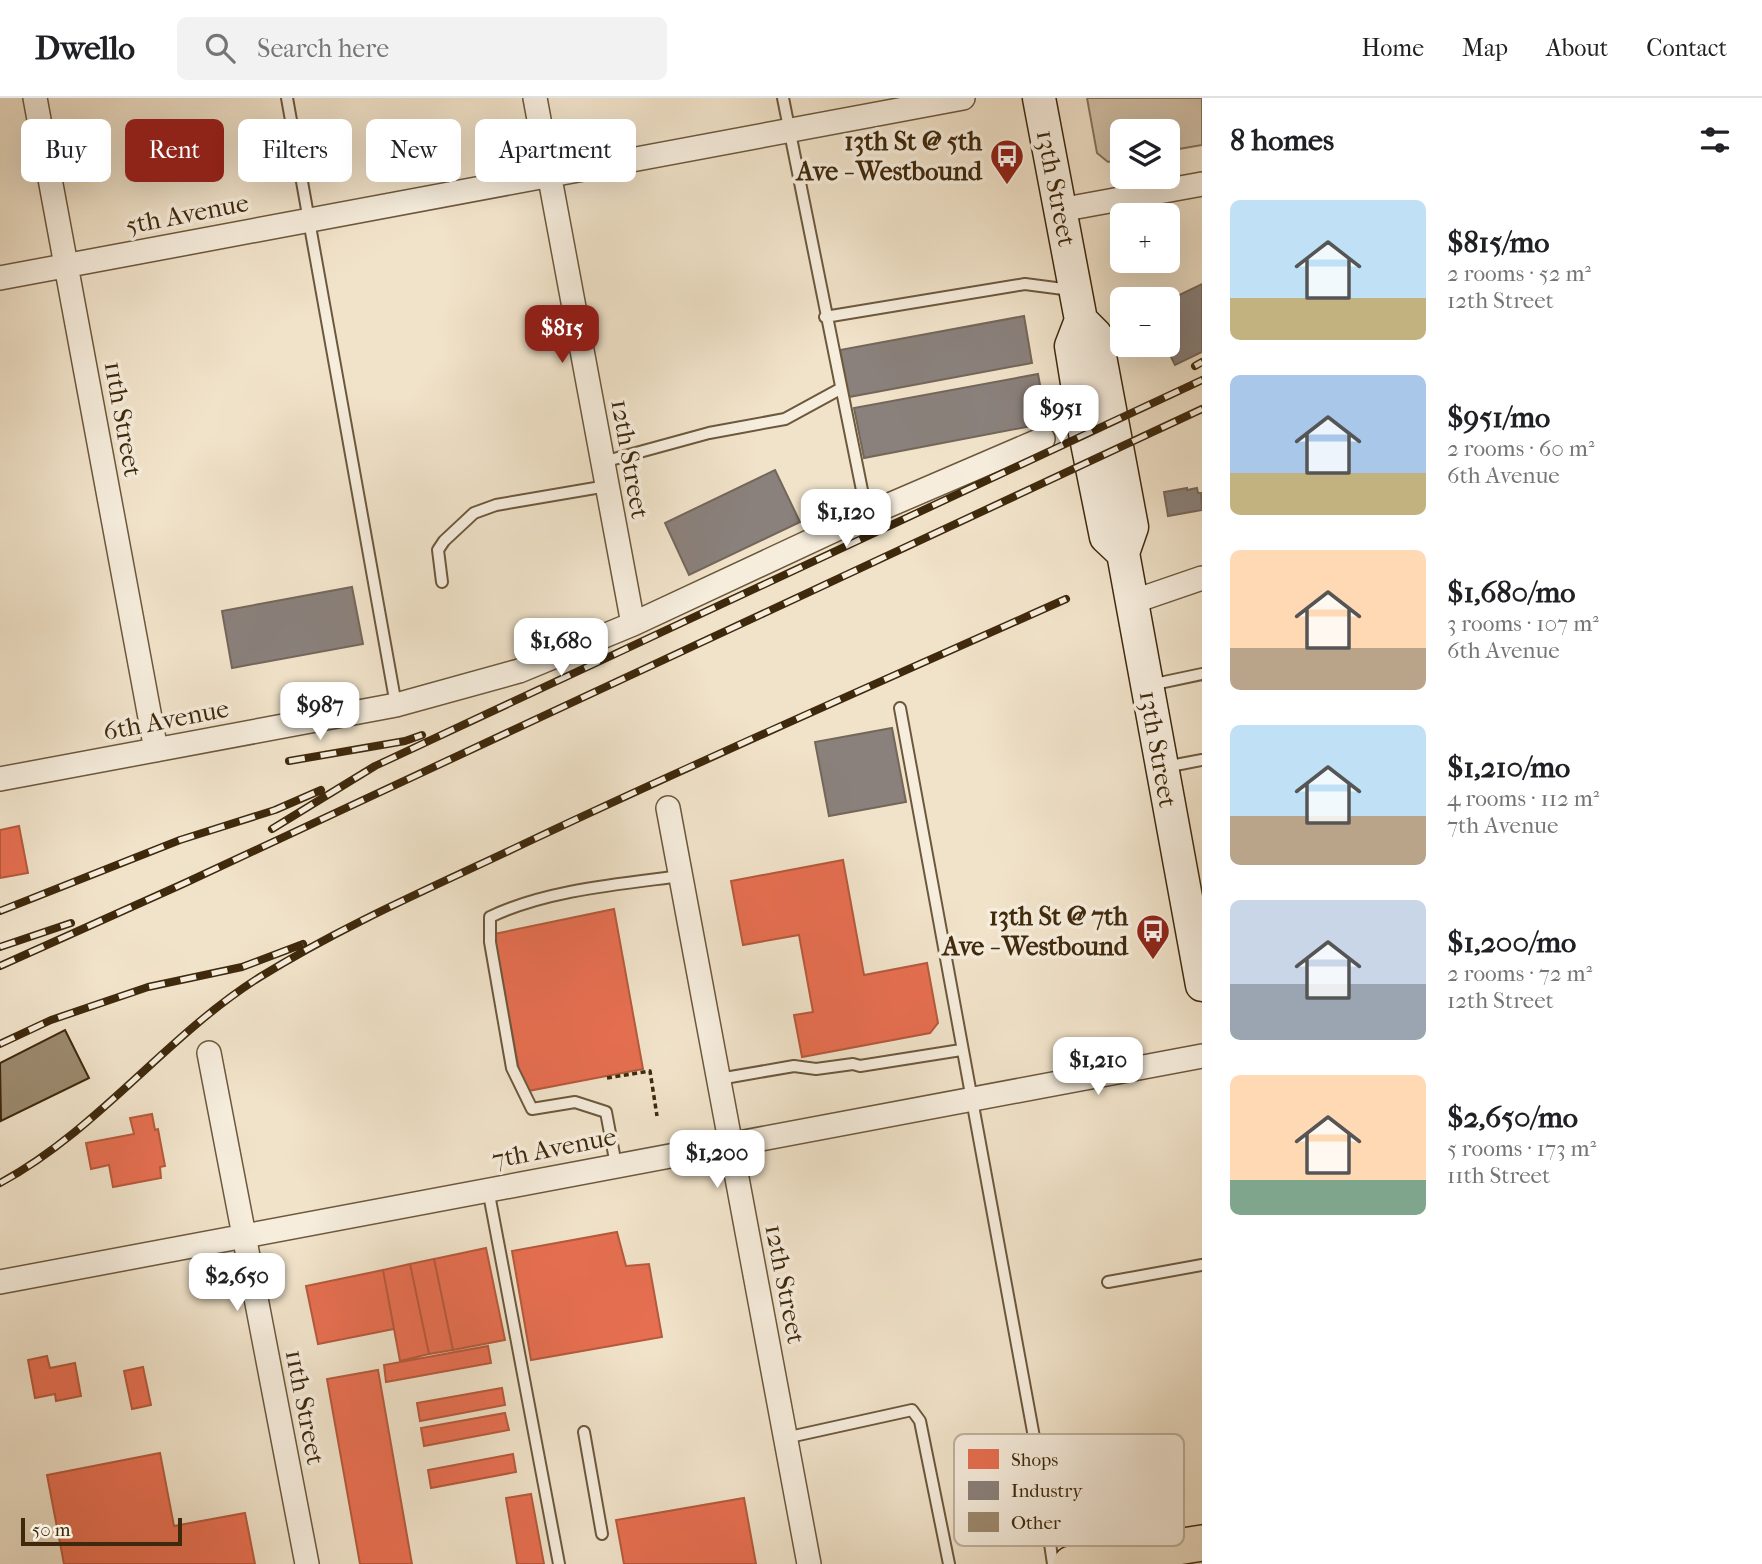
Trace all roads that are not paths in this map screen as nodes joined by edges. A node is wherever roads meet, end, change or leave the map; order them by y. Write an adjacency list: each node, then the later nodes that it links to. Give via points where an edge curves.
1 (35, 98): 15 (street, 11th Street)
2 (286, 98): 14 (lane)
3 (535, 98): 7 (street, 12th Street)
4 (783, 98): 8 (lane)
5 (963, 98): 8 (street, 5th Avenue)
6 (1039, 98): 13 (street, 13th Street)
7 (539, 119)
8 (788, 130): 9 (street, 5th Avenue); 18 (lane)
9 (636, 158)
10 (507, 182): 14 (street, 5th Avenue)
11 (550, 182): 21 (street, 12th Street)
12 (1202, 184): 13 (street)
13 (1060, 210): 17 (street, 13th Street)
14 (308, 220): 15 (street, 5th Avenue); 30 (lane)
15 (65, 265): 16 (street, 5th Avenue); 32 (street, 11th Street)
16 (0, 278)
17 (1078, 305): 18 (lane, via 1025,284); 26 (street, 13th Street, via 1070,346 1085,433 1105,537 1122,553)
18 (825, 317): 19 (lane)
19 (840, 389): 21 (lane, via 785,419 709,433); 23 (lane)
20 (1044, 439): 23 (street, 6th Avenue)
21 (603, 462): 22 (street, 12th Street)
22 (607, 486): 25 (lane, via 474,513 438,550); 27 (street, 12th Street)
23 (867, 515): 27 (street, 6th Avenue)
24 (1202, 578): 26 (street)
25 (442, 582)
26 (1132, 602): 29 (street, 13th Street)
27 (633, 624): 30 (street, 6th Avenue, via 519,671)
28 (1202, 674): 29 (lane)
29 (1147, 686): 34 (street, 13th Street)
30 (396, 705): 32 (street, 6th Avenue)
31 (900, 708): 39 (lane)
32 (156, 750): 35 (street, 6th Avenue)
33 (1202, 760): 34 (lane)
34 (1162, 767): 38 (street, 13th Street)
35 (0, 779)
36 (668, 808): 37 (street, 12th Street)
37 (681, 876): 42 (street, 12th Street); 45 (lane, via 558,896 490,917 490,942 512,1068 532,1109 575,1102 606,1112)
38 (1202, 985)
39 (961, 1050): 42 (lane, via 860,1066 794,1066); 43 (lane)
40 (209, 1053): 47 (street, 11th Street)
41 (1202, 1056): 43 (street, 7th Avenue)
42 (719, 1079): 44 (street, 12th Street)
43 (970, 1099): 44 (street, 7th Avenue); 52 (lane)
44 (730, 1144): 45 (street, 7th Avenue); 53 (street, 12th Street)
45 (616, 1165): 46 (street, 7th Avenue)
46 (488, 1189): 47 (street, 7th Avenue); 60 (lane)
47 (244, 1235): 49 (street, 7th Avenue); 59 (street, 11th Street)
48 (1202, 1265): 50 (lane)
49 (0, 1282)
50 (1108, 1282)
51 (584, 1432): 54 (lane)
52 (1033, 1434)
53 (785, 1438): 61 (street, 12th Street); 62 (lane, via 912,1410 920,1420)
54 (602, 1534)
55 (1202, 1543): 58 (main road)
56 (1050, 1546): 63 (lane)
57 (1183, 1546): 64 (main road)
58 (1184, 1546)
59 (307, 1564)
60 (559, 1564)
61 (809, 1564)
62 (950, 1564)
63 (1053, 1564)
64 (1071, 1564)

